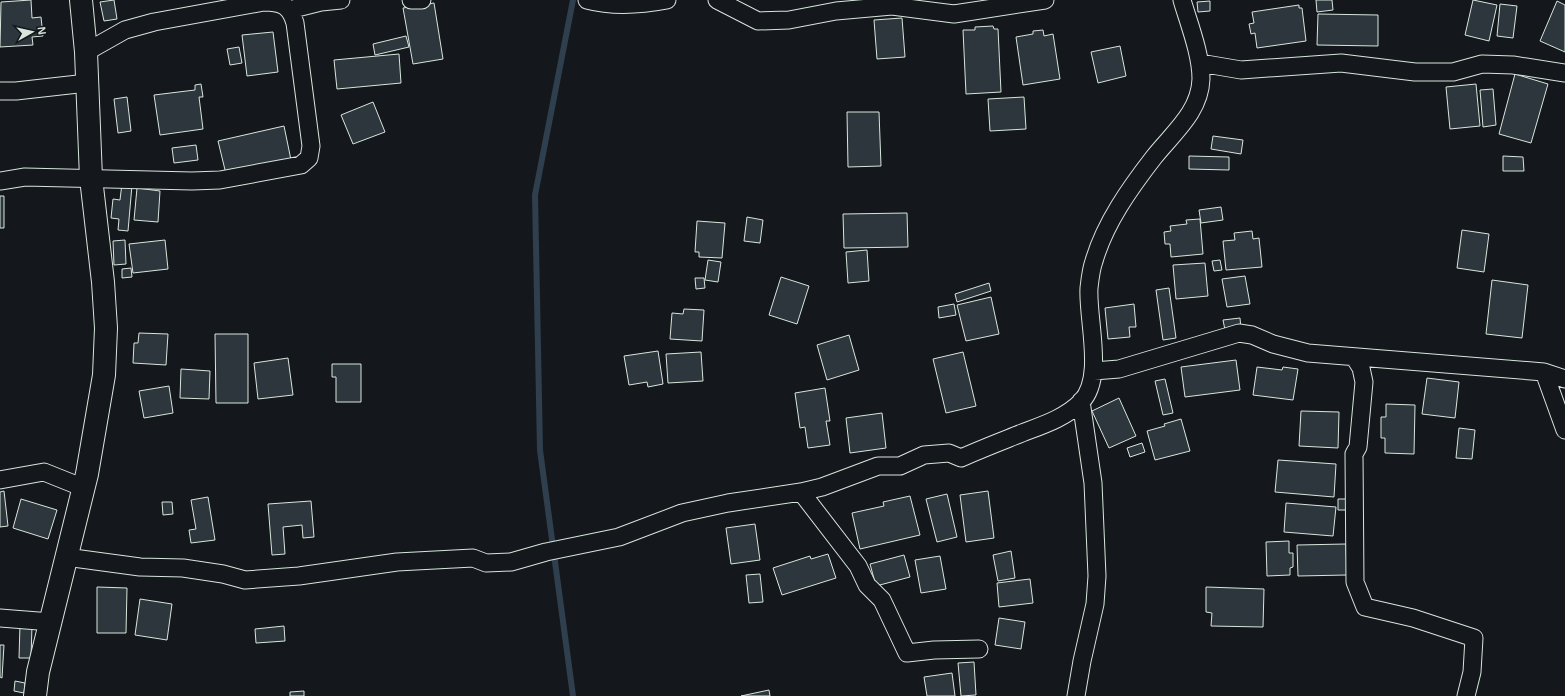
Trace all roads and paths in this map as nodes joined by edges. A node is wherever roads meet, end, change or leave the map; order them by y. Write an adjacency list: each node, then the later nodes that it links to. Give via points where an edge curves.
1 (81, 0): 11 (street)
2 (341, 0): 10 (street)
3 (411, 0): 4 (street)
4 (422, 0)
5 (587, 0): 6 (street, via 601,4 644,4)
6 (667, 0)
7 (717, 0): 8 (street, via 758,22 892,6 954,14)
8 (1045, 0)
9 (1182, 0): 12 (street)
10 (291, 5): 11 (street, via 264,2 154,22 125,30); 16 (street, via 311,146 309,158 301,165 220,180)
11 (86, 52): 14 (street)
12 (1200, 63): 13 (street, via 1241,70 1341,63 1415,72 1453,72 1482,64); 19 (street, via 1198,97 1190,115 1127,193 1106,230 1094,261 1089,288)
13 (1565, 73)
14 (88, 83): 15 (street, via 16,91); 16 (street)
15 (0, 90)
16 (91, 178): 17 (street, via 25,177); 25 (street, via 106,328 104,375)
17 (0, 181)
18 (1354, 357): 19 (street, via 1308,353 1239,333 1119,369); 20 (street); 33 (street, via 1361,368 1364,382 1358,448 1354,454 1355,582 1365,607 1412,618 1474,638 1472,672)
19 (1094, 371): 22 (street)
20 (1544, 372): 21 (street); 23 (street)
21 (1565, 379)
22 (1081, 402): 26 (street, via 1058,419 961,458 949,453 924,456 900,466 878,466); 32 (street, via 1094,483 1097,576 1095,604)
23 (1565, 430)
24 (0, 480): 25 (street, via 44,472)
25 (84, 488): 27 (street)
26 (801, 492): 27 (street, via 682,513 619,536 511,562 486,563 473,558 397,562 299,576 245,580 184,568 140,567); 30 (street, via 858,566 867,584 882,600 907,653)
27 (66, 557): 29 (street)
28 (0, 618): 29 (street)
29 (50, 622): 31 (street)
30 (979, 649)
31 (35, 696)
32 (1076, 696)
33 (1466, 696)

